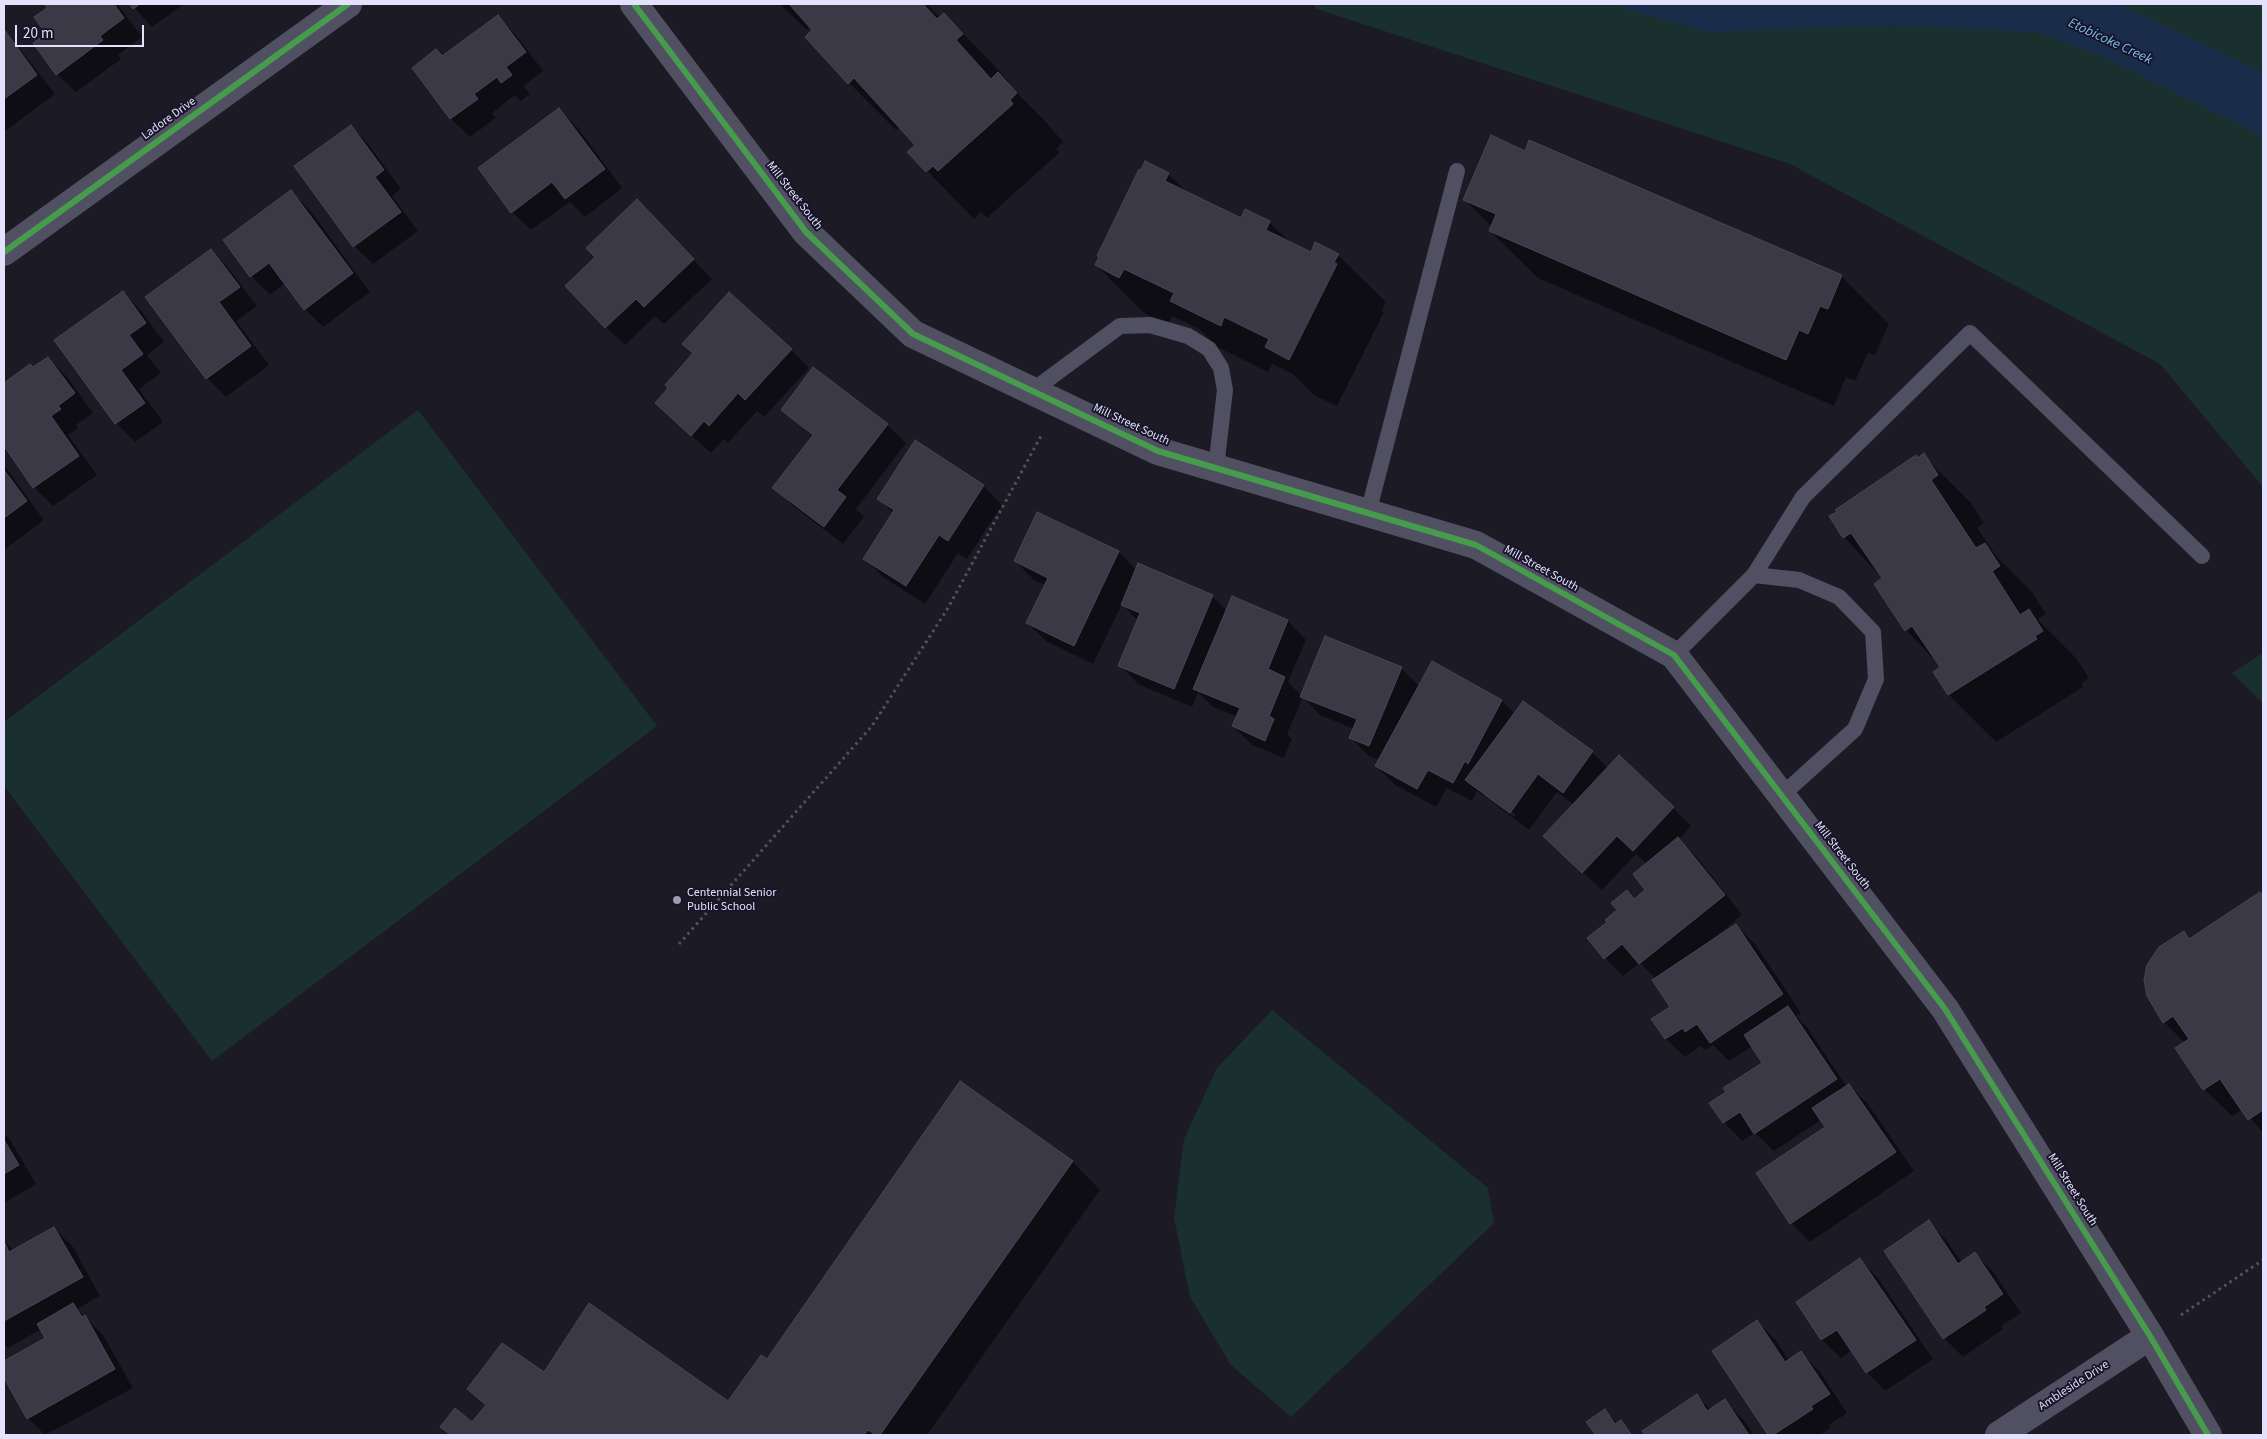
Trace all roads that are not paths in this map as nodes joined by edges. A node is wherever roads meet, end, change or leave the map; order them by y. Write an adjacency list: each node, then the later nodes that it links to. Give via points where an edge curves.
1 (348, 4): 4 (street, Ladore Drive)
2 (634, 4): 5 (street, Mill Street South, via 813,239 913,334)
3 (1457, 171): 7 (lane)
4 (4, 252)
5 (1032, 391): 6 (street, Mill Street South, via 1158,451); 6 (lane, via 1120,326 1150,325 1188,336 1209,349 1220,368 1225,390)
6 (1216, 468): 7 (street, Mill Street South)
7 (1368, 513): 10 (street, Mill Street South, via 1476,545)
8 (2202, 556): 9 (lane, via 1970,334 1803,498)
9 (1754, 575): 10 (lane); 11 (lane, via 1799,580 1838,596 1873,632 1876,679 1855,729)
10 (1674, 655): 11 (street, Mill Street South)
11 (1782, 795): 12 (street, Mill Street South, via 1945,1009)
12 (2150, 1336): 13 (street, Ambleside Drive); 14 (street, Mill Street South)
13 (1999, 1435)
14 (2208, 1435)

